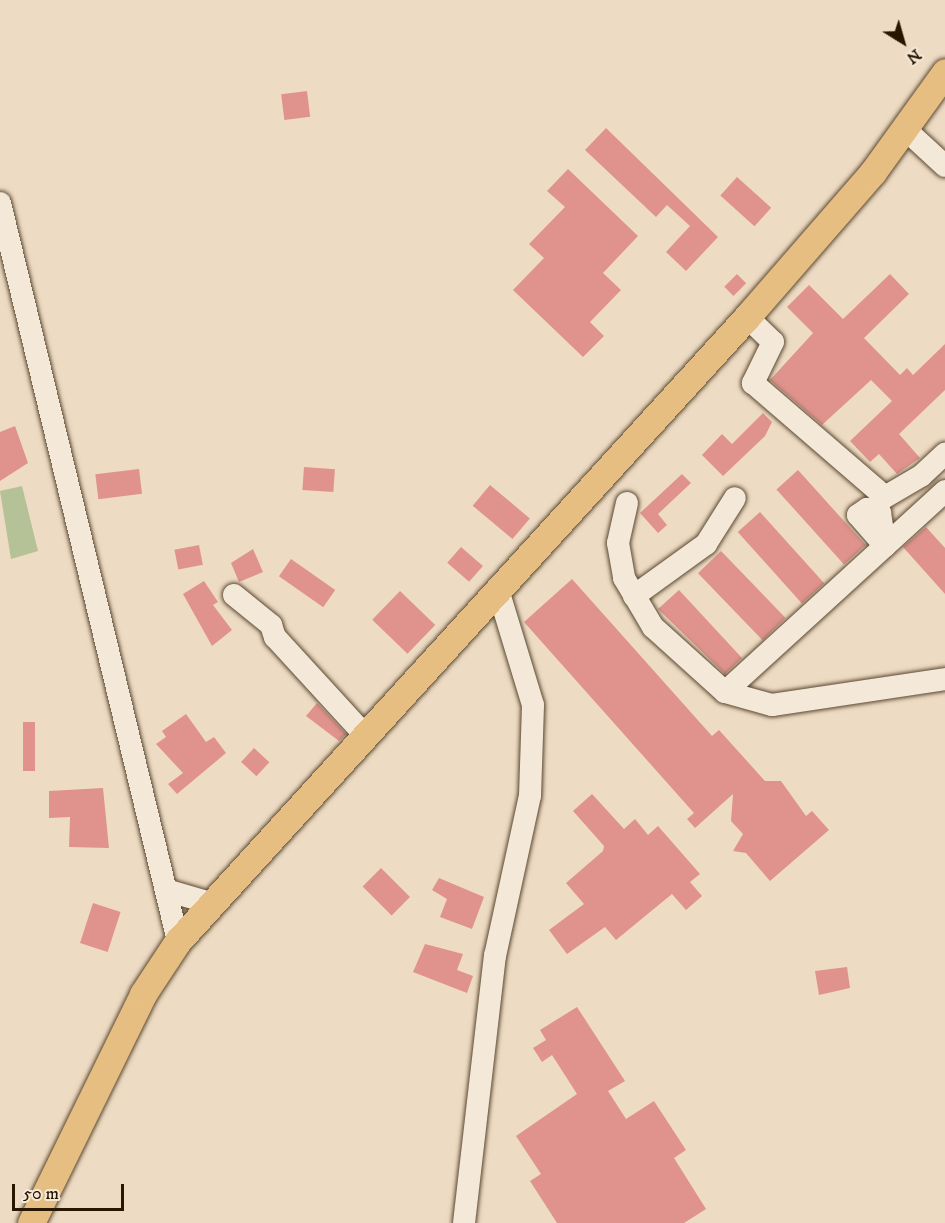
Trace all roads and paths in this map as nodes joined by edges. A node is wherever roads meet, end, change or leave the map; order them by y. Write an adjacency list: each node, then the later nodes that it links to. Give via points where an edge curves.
1 (945, 72): 2 (main road)
2 (906, 130): 3 (street); 5 (main road)
3 (945, 166)
4 (0, 203): 16 (street)
5 (747, 317): 6 (street, via 773,342 753,384 885,497 921,476); 10 (main road)
6 (945, 454)
7 (945, 491): 14 (street)
8 (735, 498): 12 (street, via 706,544)
9 (627, 503): 12 (street, via 618,543)
10 (498, 590): 15 (main road); 20 (street, via 532,705 530,796 495,956)
11 (234, 595): 15 (street, via 271,625 275,637)
12 (634, 596): 14 (street, via 653,627)
13 (945, 680): 14 (street, via 772,705)
14 (725, 692)
15 (364, 734): 17 (main road)
16 (169, 891): 17 (street); 18 (street)
17 (210, 903): 18 (main road)
18 (178, 941): 19 (main road, via 143,994)
19 (31, 1223)
20 (464, 1223)

